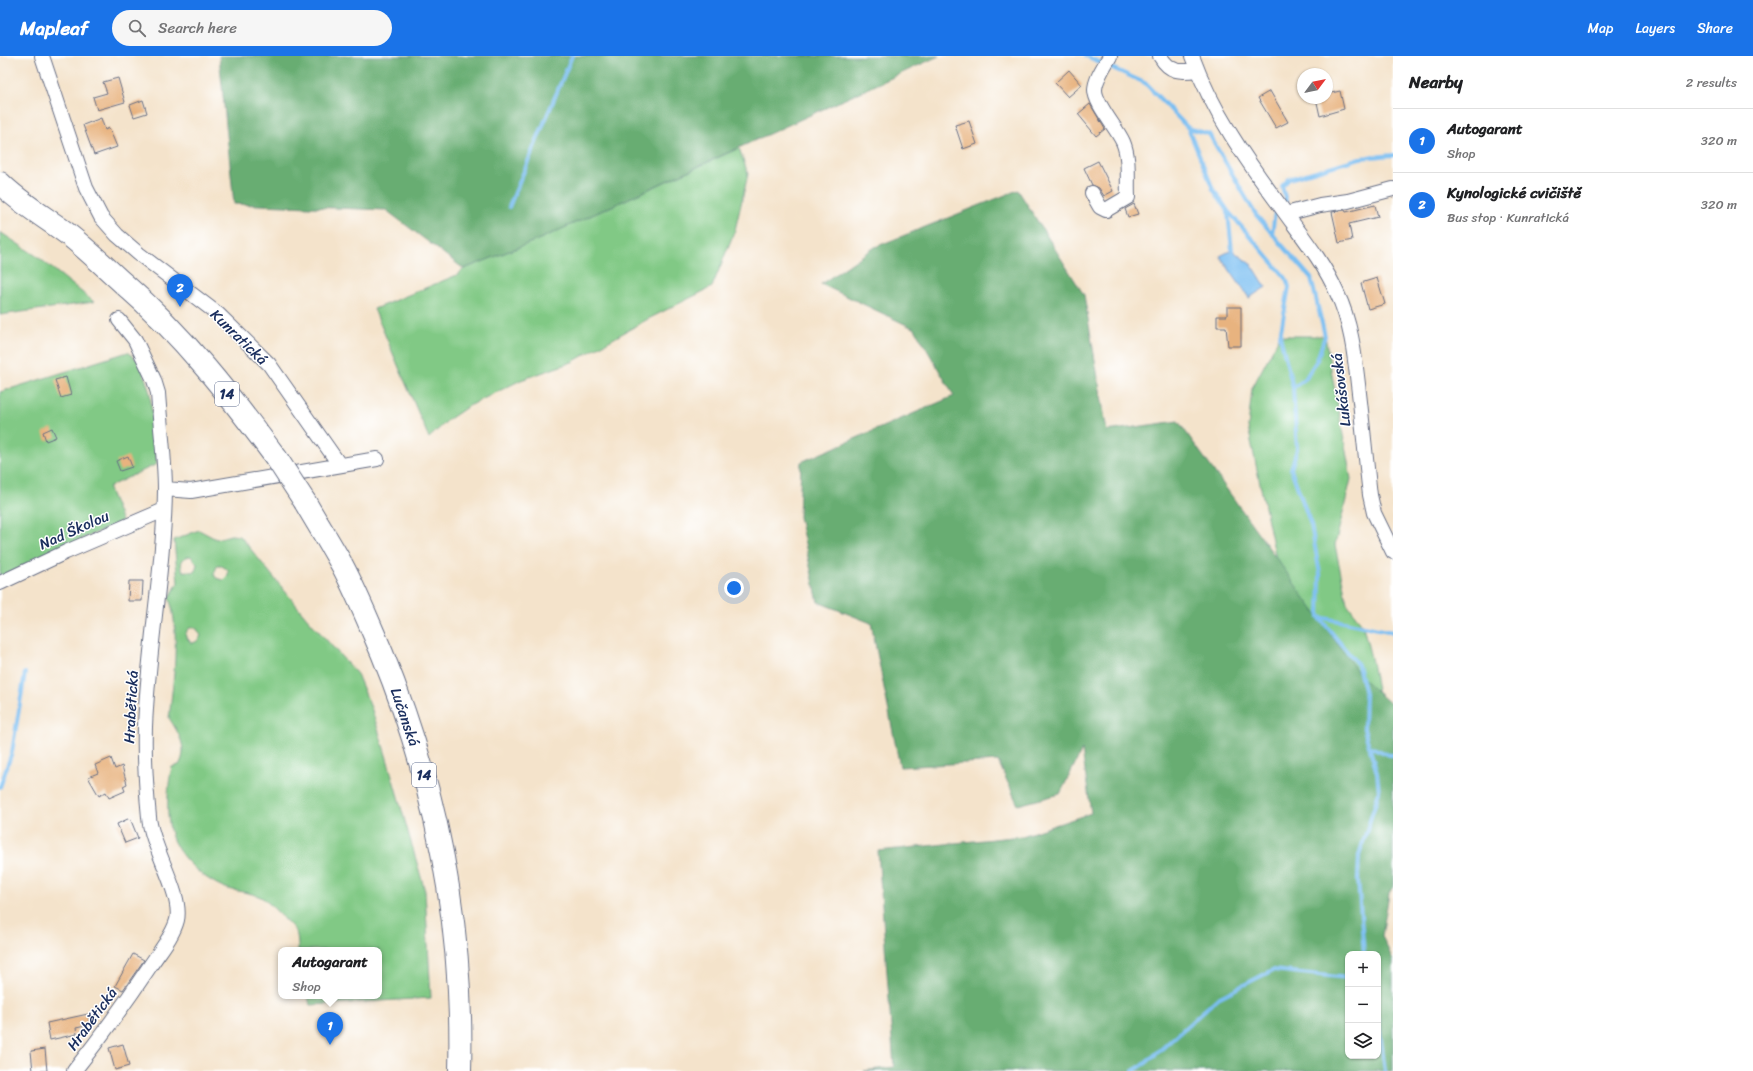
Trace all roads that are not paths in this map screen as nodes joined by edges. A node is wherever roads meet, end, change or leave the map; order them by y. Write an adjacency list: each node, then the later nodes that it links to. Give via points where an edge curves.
1 (42, 56): 12 (street, Kunratická, via 86,188 101,217 117,236 218,314 269,364)
2 (1110, 56): 8 (street, via 1095,90 1103,110 1123,142 1127,162 1128,197 1106,210 1100,208)
3 (1160, 56): 5 (street, via 1179,72)
4 (1192, 56): 5 (street, Lukášovská)
5 (1197, 70): 9 (street, Lukášovská, via 1229,133)
6 (3, 188): 18 (main road, Lučanská / 14, bridge, via 67,233 126,285 216,380 277,459 342,566 370,626 423,768 444,860 451,905 459,974)
7 (1393, 189): 9 (street)
8 (1092, 193)
9 (1286, 214): 15 (street, Lukášovská, via 1325,269 1338,294 1348,324 1354,349 1370,495 1374,513)
10 (119, 320): 13 (street, Hrabětická, via 135,340 158,393)
11 (377, 459): 12 (street)
12 (339, 464): 13 (street, via 191,492)
13 (165, 489): 14 (street, Hrabětická)
14 (164, 510): 16 (street, Nad Školou); 17 (street, Hrabětická, via 147,696 146,766 152,834 179,911 177,922 167,941 110,1025)
15 (1393, 552)
16 (0, 583)
17 (74, 1071)
18 (460, 1071)

